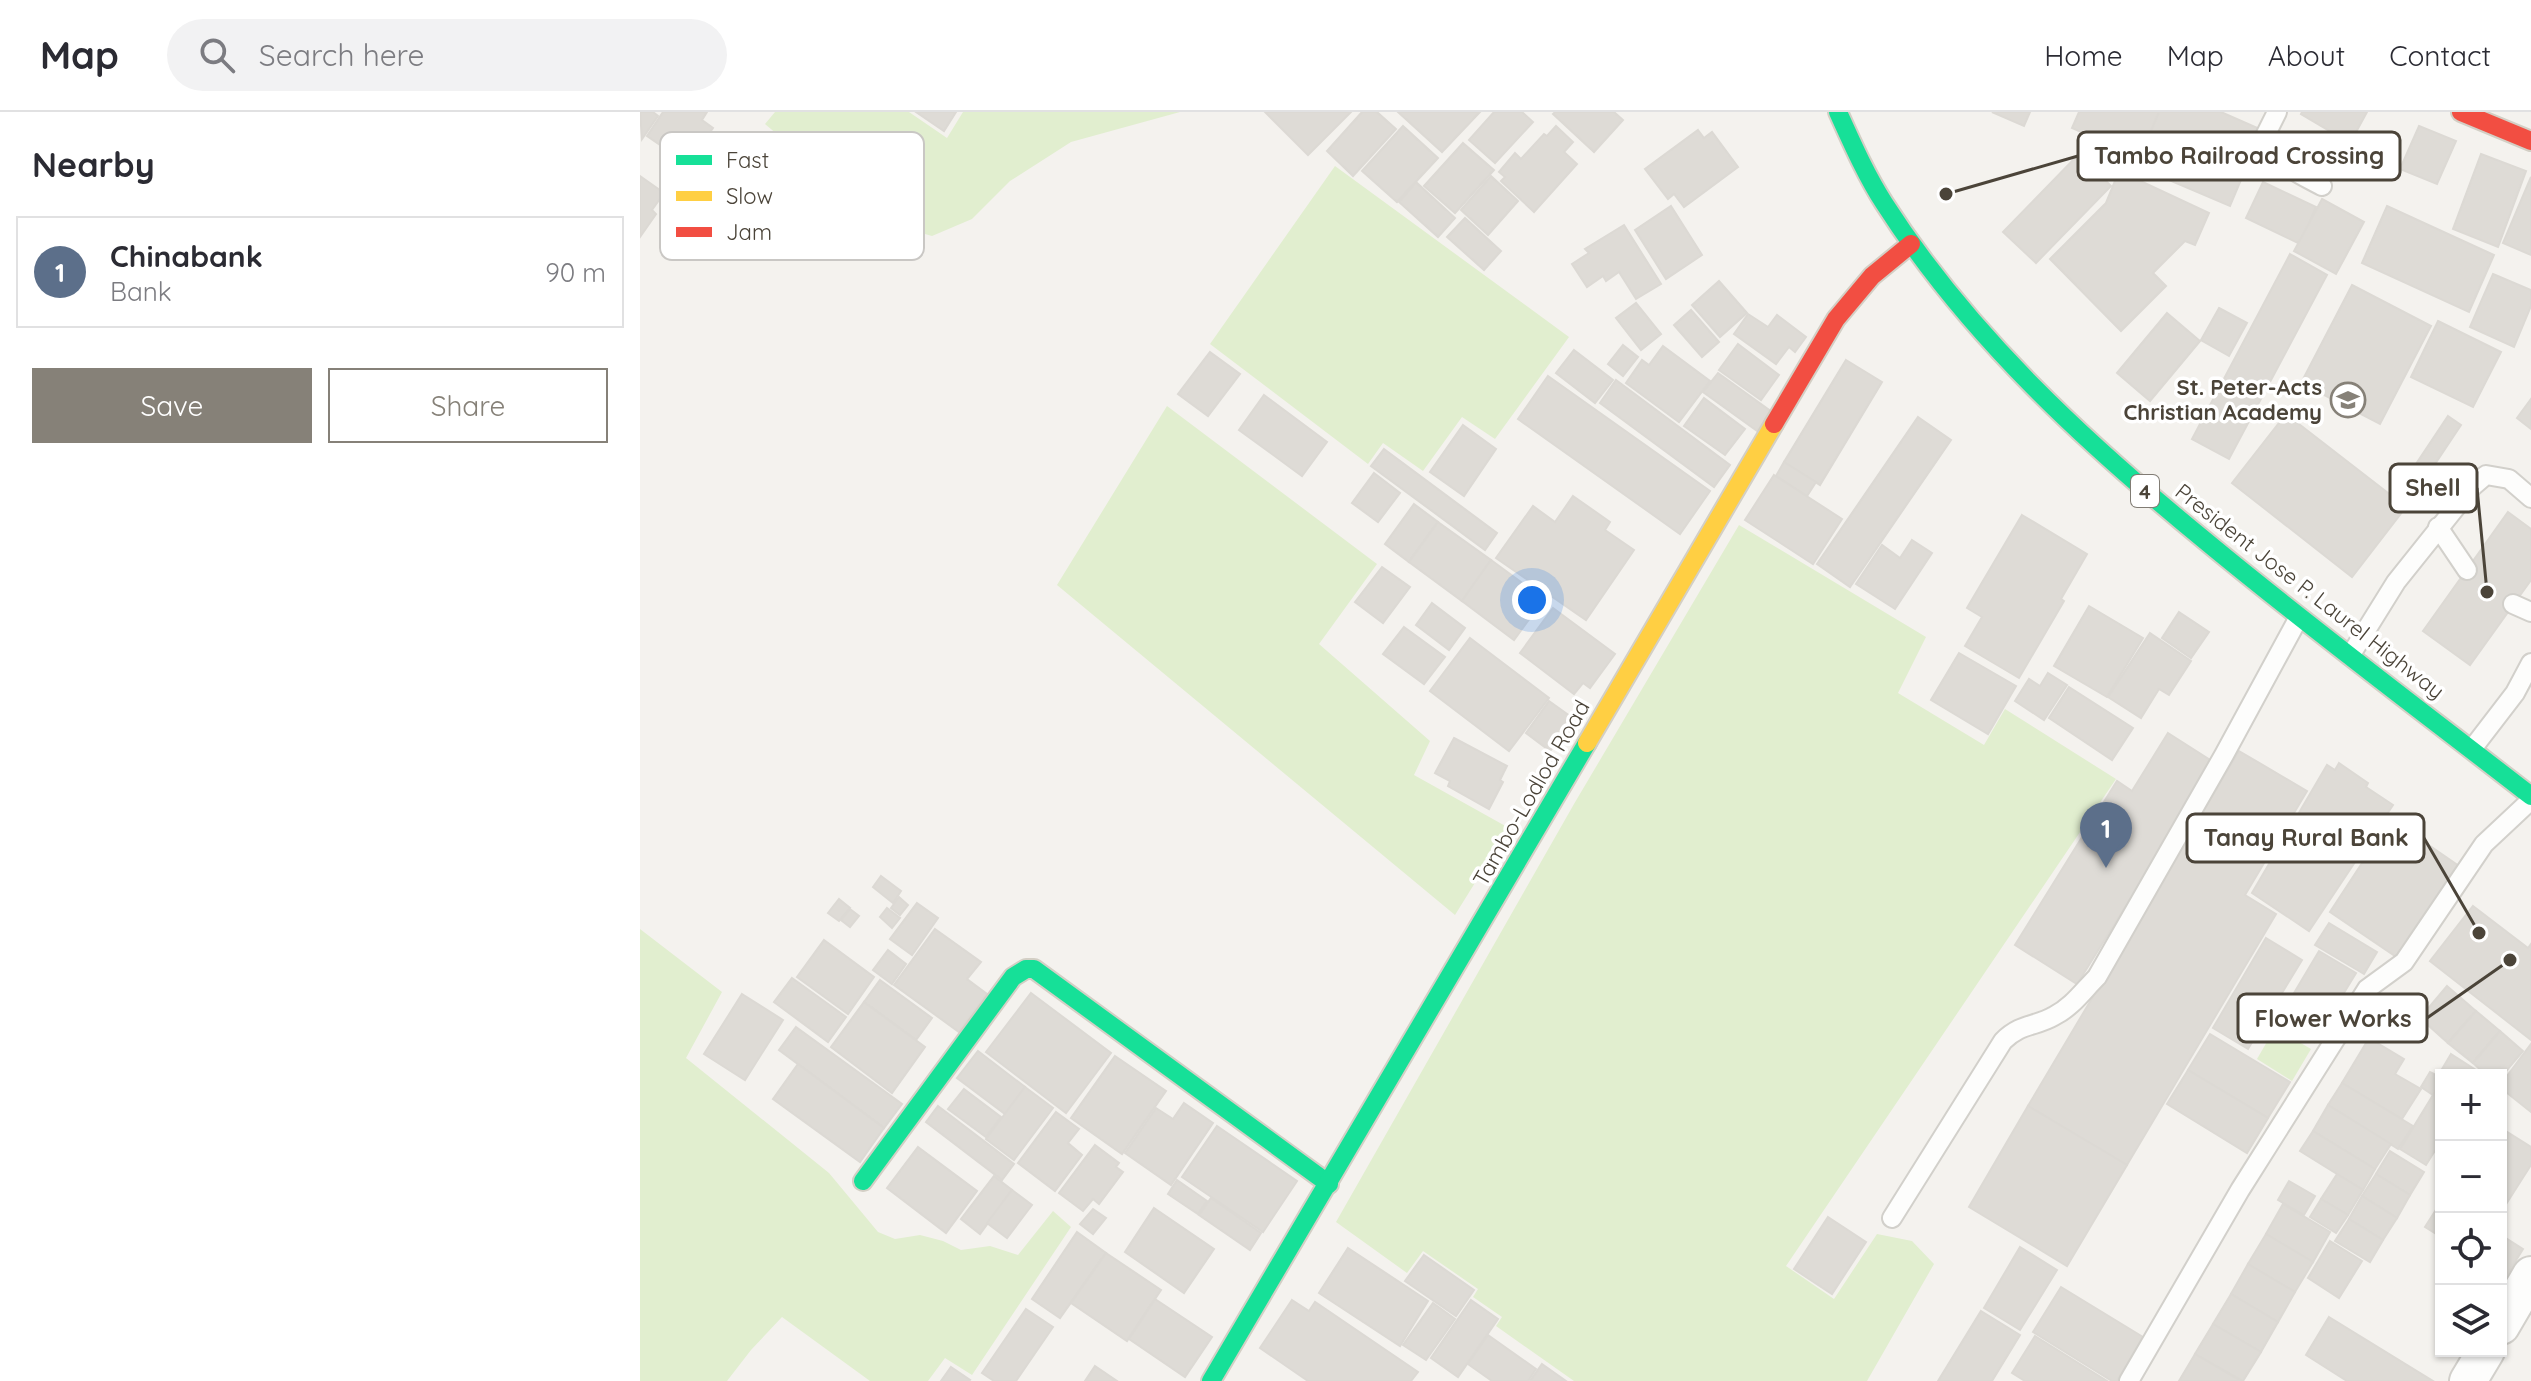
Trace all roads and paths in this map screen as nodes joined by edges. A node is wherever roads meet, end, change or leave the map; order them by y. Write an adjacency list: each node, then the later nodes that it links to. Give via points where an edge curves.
1 (1838, 112): 6 (main road, President Jose P. Laurel Highway / 4)
2 (2277, 112): 5 (lane, via 2266,134 2271,149 2282,165)
3 (2461, 112): 4 (main road)
4 (2531, 141)
5 (2322, 186)
6 (1911, 244): 12 (main road, President Jose P. Laurel Highway / 4, via 1973,325 2066,421 2206,545); 18 (main road, Tambo-Lodlod Road, via 1865,283 1836,319)
7 (2531, 498): 8 (lane, via 2509,479 2486,475)
8 (2438, 527): 9 (lane); 13 (lane)
9 (2467, 570)
10 (2513, 604): 11 (lane)
11 (2531, 612)
12 (2299, 617): 13 (main road, President Jose P. Laurel Highway / 4); 19 (lane, via 2097,977 2068,1007 2003,1041)
13 (2350, 656): 15 (main road, President Jose P. Laurel Highway / 4)
14 (2531, 663): 15 (lane)
15 (2472, 749): 16 (main road, President Jose P. Laurel Highway / 4)
16 (2531, 798): 24 (lane, via 2484,844 2404,962 2367,989 2240,1190)
17 (863, 1181): 18 (main road, via 1013,977 1034,969)
18 (1329, 1184): 23 (main road, Tambo-Lodlod Road)
19 (1892, 1218)
20 (2531, 1275): 21 (street)
21 (2507, 1316)
22 (2482, 1357): 25 (street)
23 (1211, 1381)
24 (2129, 1381)
25 (2468, 1381)

